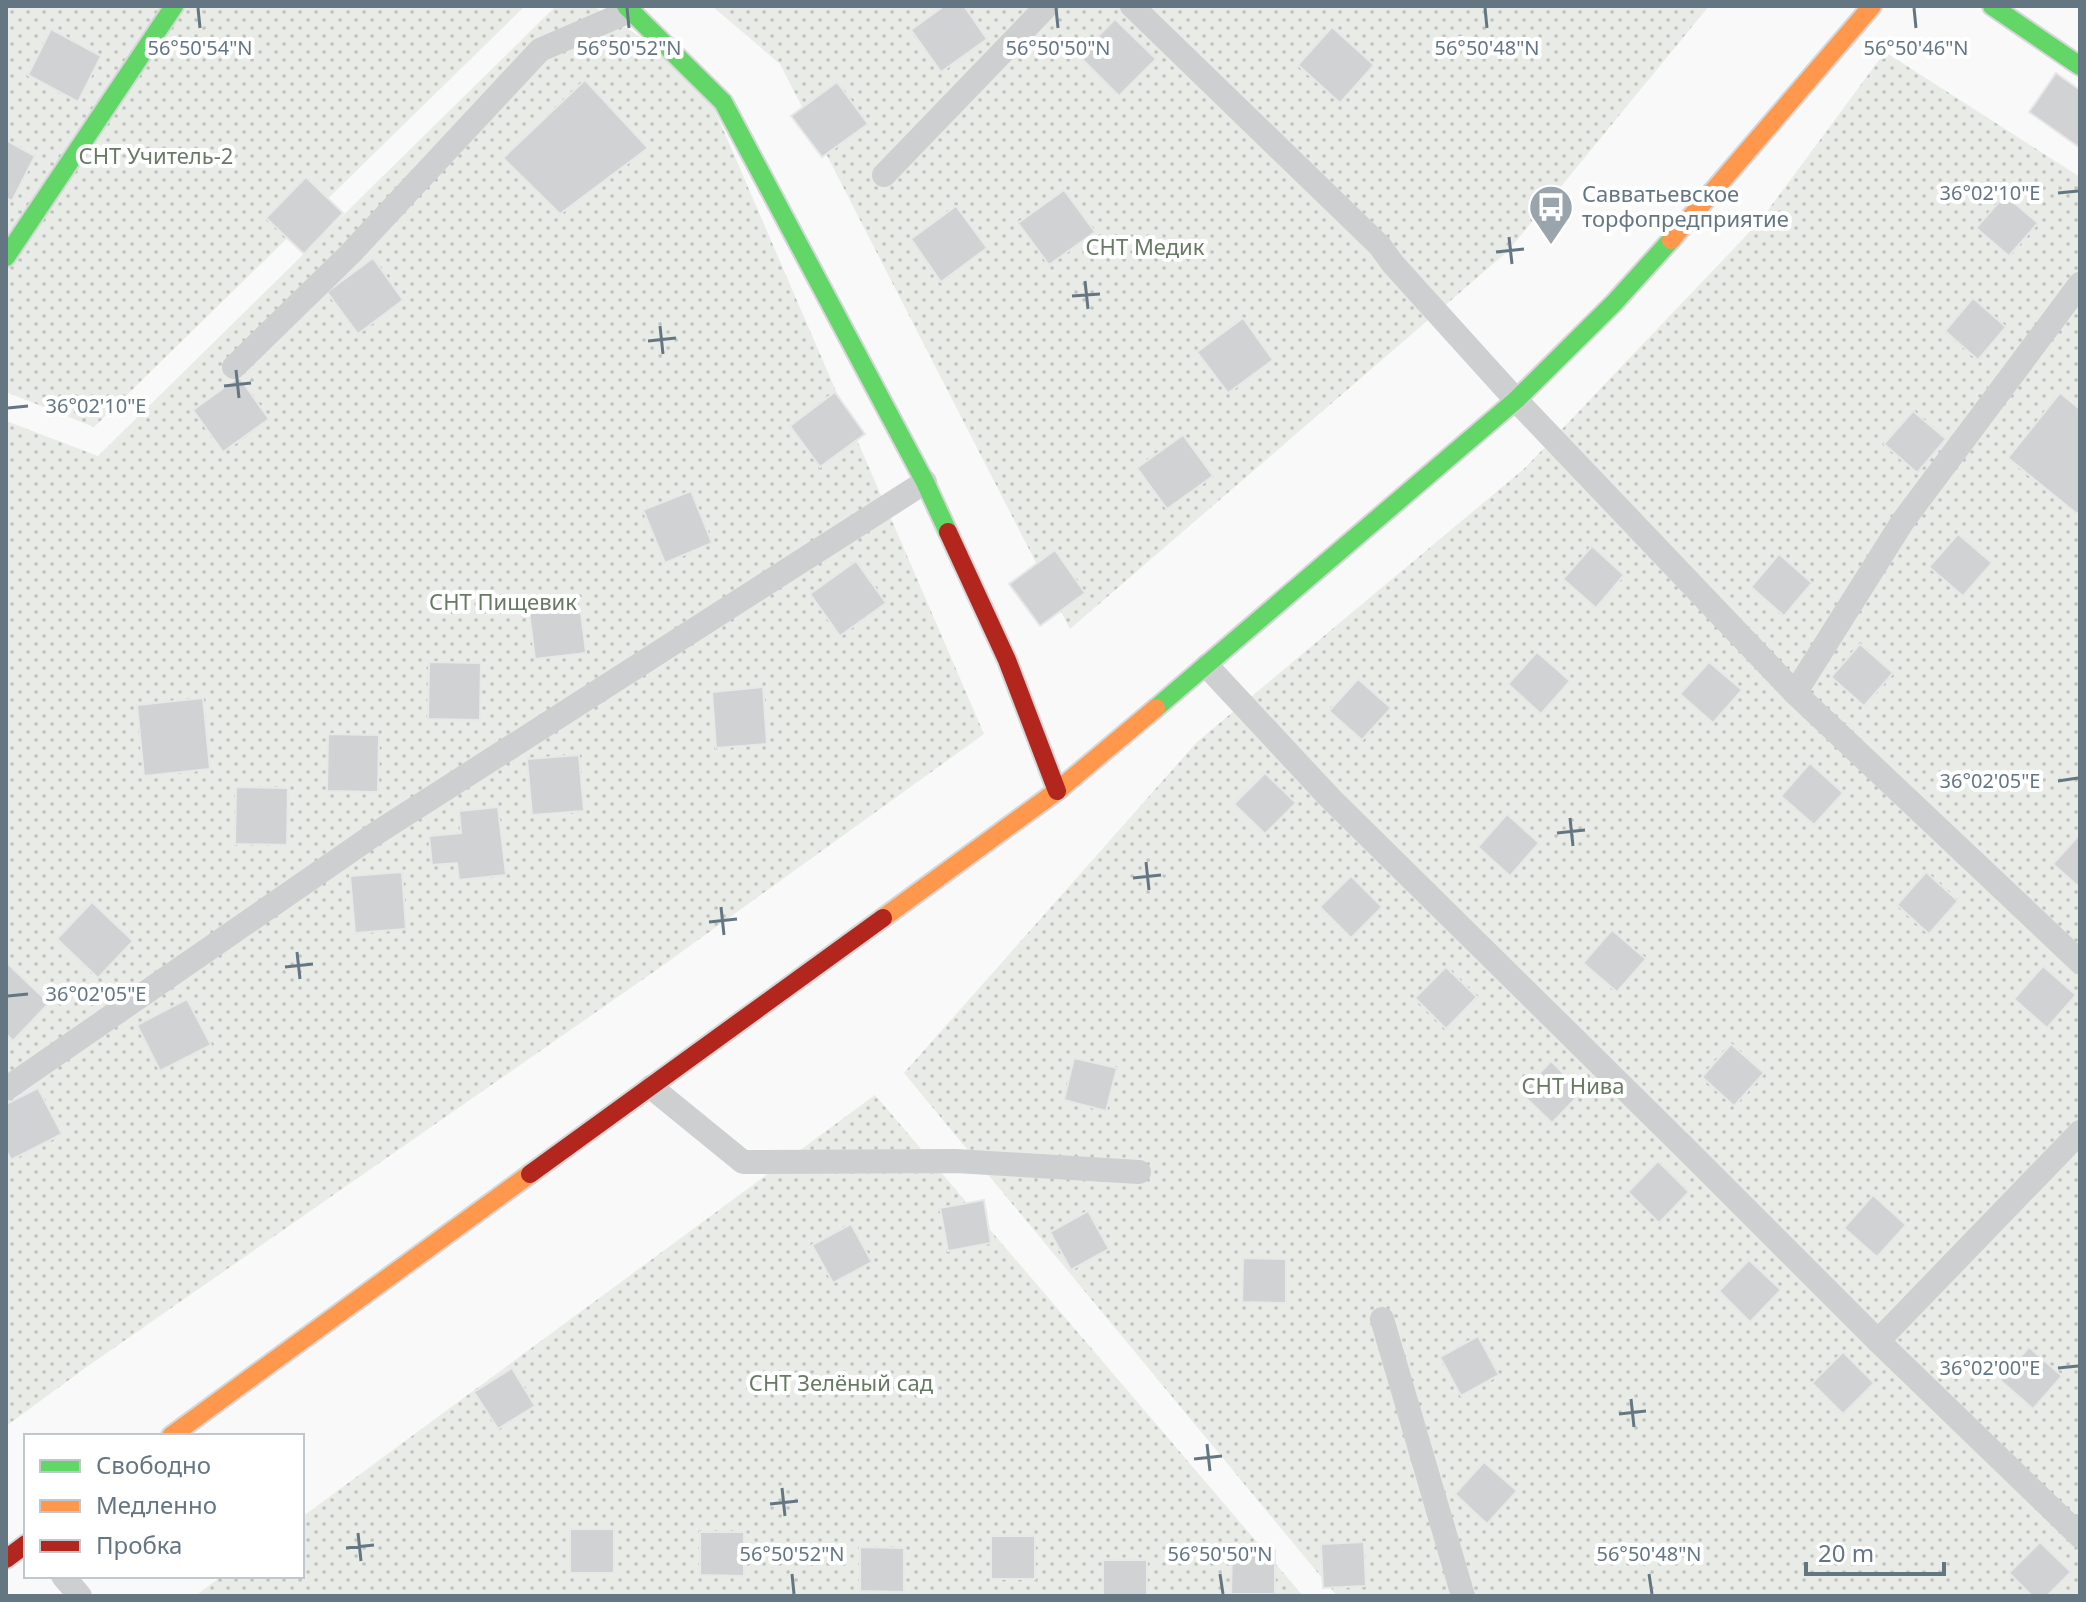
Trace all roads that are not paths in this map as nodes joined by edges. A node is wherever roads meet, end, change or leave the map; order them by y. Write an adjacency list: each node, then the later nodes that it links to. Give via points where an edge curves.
1 (174, 6): 9 (main road)
2 (1047, 6): 8 (lane)
3 (1132, 6): 12 (lane, via 1380,246)
4 (1872, 6): 12 (main road, via 1623,292)
5 (1992, 6): 7 (main road)
6 (629, 8): 11 (lane, via 540,50 350,254); 13 (main road, via 723,102)
7 (2080, 66)
8 (884, 175)
9 (6, 257)
10 (2080, 284): 15 (lane, via 1903,521)
11 (234, 367)
12 (1516, 400): 14 (main road); 15 (lane)
13 (925, 482): 16 (main road, via 1007,660); 19 (lane, via 375,834)
14 (1207, 666): 16 (main road); 23 (lane, via 1330,798)
15 (1795, 693): 17 (lane)
16 (1057, 791): 18 (main road)
17 (2080, 962)
18 (651, 1087): 21 (lane, via 743,1162 956,1161); 24 (main road)
19 (6, 1089)
20 (2080, 1132): 23 (lane)
21 (1139, 1172)
22 (1382, 1319): 30 (lane)
23 (1878, 1341): 25 (lane)
24 (174, 1434)
25 (2080, 1536)
26 (24, 1546): 27 (main road)
27 (6, 1559)
28 (65, 1578): 29 (lane)
29 (80, 1596)
30 (1463, 1596)

